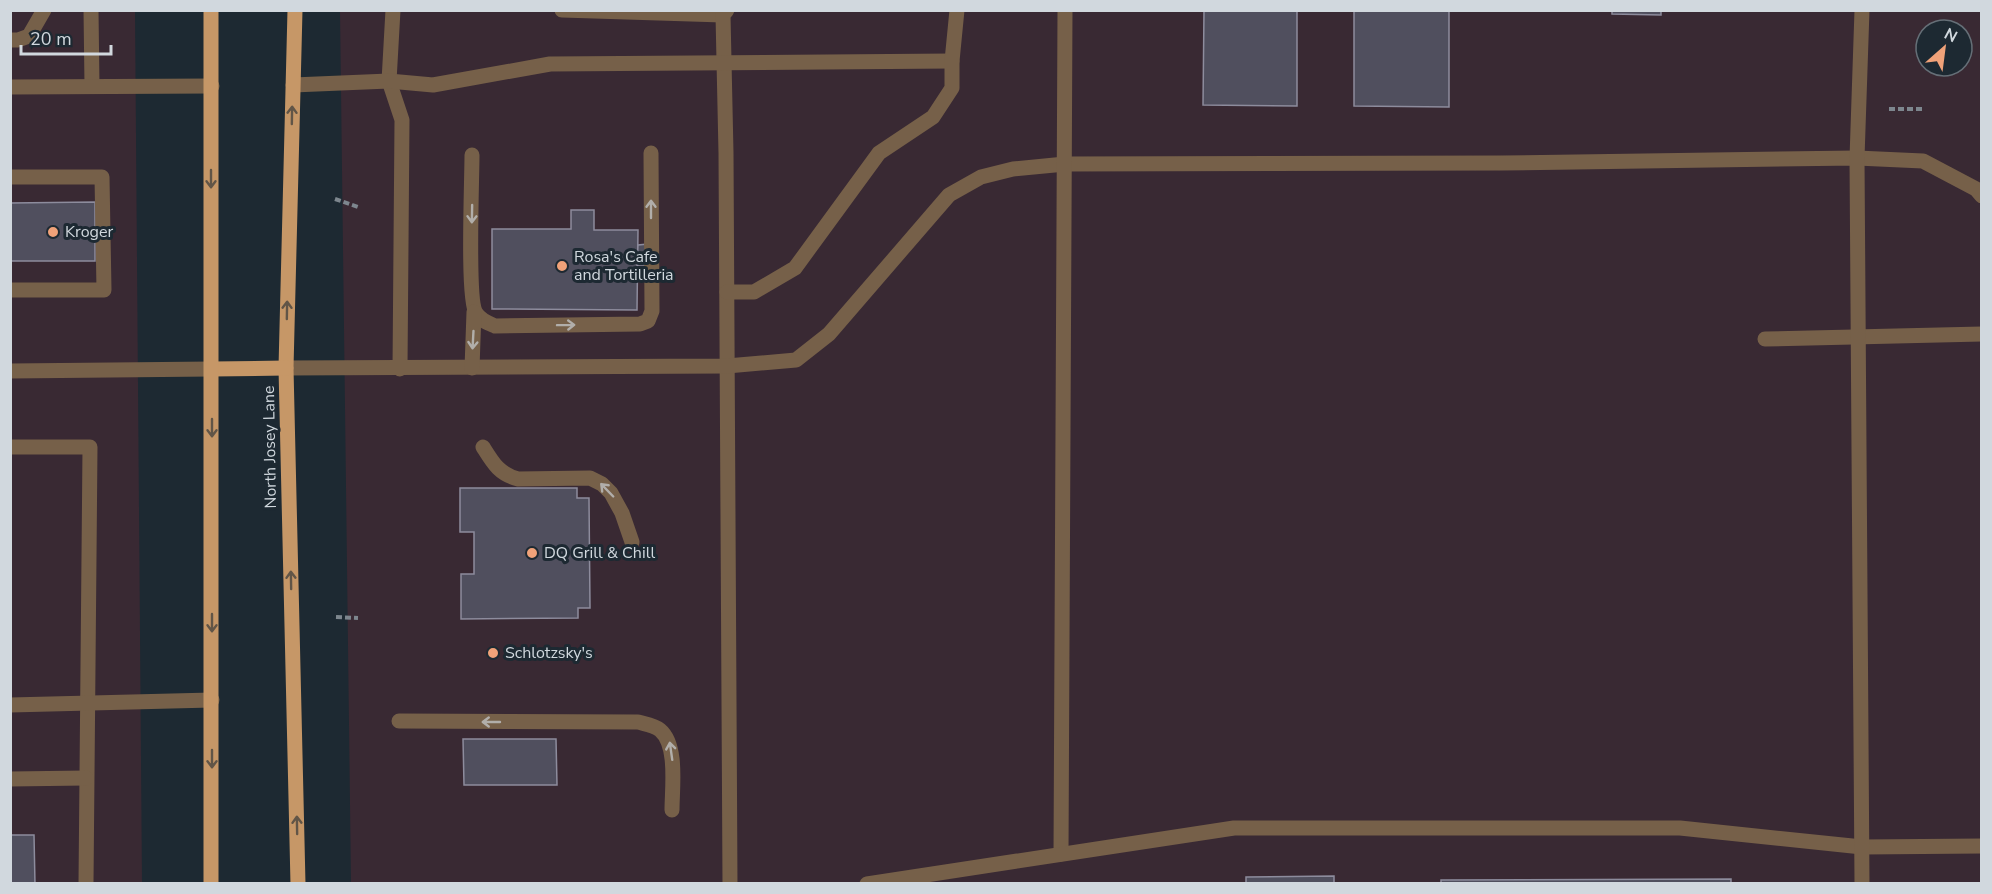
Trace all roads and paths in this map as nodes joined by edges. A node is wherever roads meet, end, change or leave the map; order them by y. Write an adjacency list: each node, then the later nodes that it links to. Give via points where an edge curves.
1 (44, 10): 11 (lane, via 29,36)
2 (92, 10): 16 (lane)
3 (211, 10): 17 (main road)
4 (295, 10): 15 (main road, North Josey Lane)
5 (393, 10): 14 (lane)
6 (562, 10): 10 (lane)
7 (957, 10): 12 (lane)
8 (1065, 10): 24 (lane)
9 (1862, 10): 23 (lane)
10 (725, 13): 13 (lane)
11 (10, 40)
12 (952, 62): 13 (lane); 30 (lane, via 952,88 933,117 879,153 795,268 754,292)
13 (725, 63): 14 (lane, via 550,64 433,85); 30 (lane)
14 (388, 81): 15 (lane); 39 (lane, via 402,120)
15 (293, 85): 36 (main road, North Josey Lane, one-way to 15)
16 (92, 86): 17 (lane); 18 (lane)
17 (212, 86): 38 (main road, one-way to 38)
18 (10, 87)
19 (1889, 109): 20 (path)
20 (1925, 109)
21 (651, 153): 31 (lane, one-way to 21, via 495,326 648,321 652,311)
22 (472, 156): 31 (lane, one-way to 31)
23 (1857, 158): 24 (lane); 26 (lane, via 1923,161); 33 (lane)
24 (1065, 164): 35 (lane, via 1013,169 981,177 949,195 829,334 796,360); 55 (lane)
25 (10, 177): 29 (lane, via 102,177 104,290)
26 (1982, 196)
27 (335, 199): 28 (path)
28 (358, 207)
29 (10, 290)
30 (726, 292): 35 (lane)
31 (474, 312): 37 (lane, one-way to 37)
32 (1982, 334): 33 (lane)
33 (1858, 337): 34 (lane); 54 (lane)
34 (1765, 339)
35 (727, 366): 37 (lane); 59 (lane)
36 (286, 368): 38 (main road); 39 (lane); 58 (main road, North Josey Lane, one-way to 36)
37 (472, 368): 39 (lane)
38 (212, 369): 40 (lane); 46 (main road, one-way to 46)
39 (400, 369)
40 (10, 371)
41 (10, 447): 48 (lane, via 90,447)
42 (483, 447): 43 (lane, one-way to 42, via 612,493 602,484 590,478 508,476 498,470)
43 (632, 542)
44 (336, 617): 45 (path)
45 (358, 618)
46 (212, 700): 48 (lane); 57 (main road, one-way to 57)
47 (10, 705): 48 (lane)
48 (88, 705): 50 (lane)
49 (399, 722): 52 (lane, one-way to 49, via 669,740 651,725)
50 (86, 778): 51 (lane); 56 (lane)
51 (10, 779)
52 (672, 810)
53 (1982, 846): 54 (lane)
54 (1862, 847): 55 (lane, via 1680,828 1234,828); 61 (lane)
55 (1061, 854): 60 (lane)
56 (86, 884)
57 (211, 884)
58 (298, 884)
59 (730, 884)
60 (867, 884)
61 (1862, 884)

